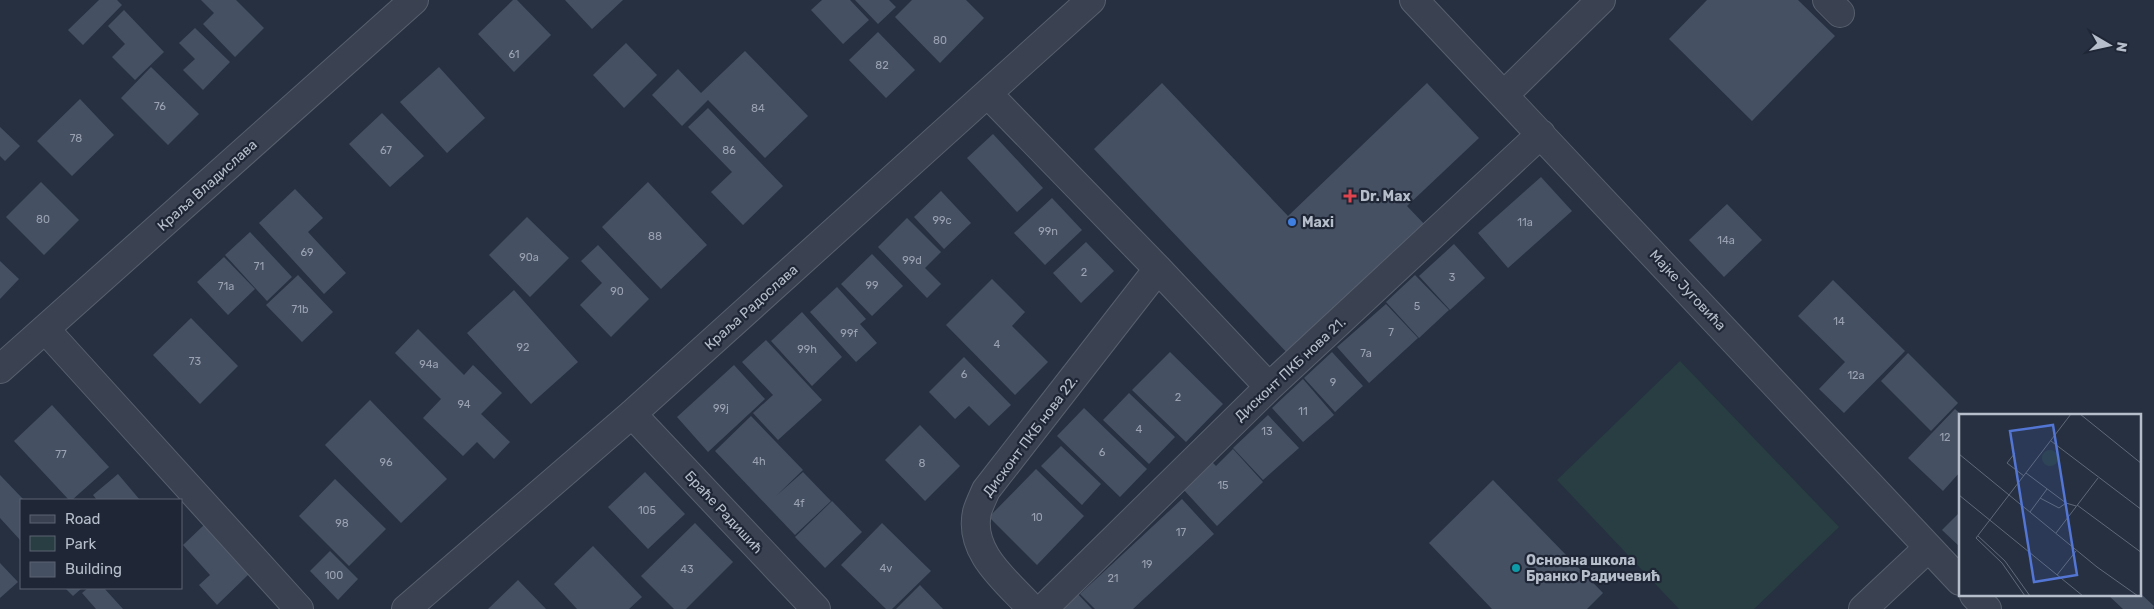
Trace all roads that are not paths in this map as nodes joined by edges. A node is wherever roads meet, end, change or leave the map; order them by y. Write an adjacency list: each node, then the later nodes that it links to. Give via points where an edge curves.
1 (414, 0): 9 (street, Краља Владислава)
2 (1091, 0): 5 (street, Краља Радослава)
3 (1414, 0): 6 (street, Мајке Југовића)
4 (1601, 0): 6 (street)
5 (988, 94): 8 (street); 12 (street, Краља Радослава)
6 (1504, 95): 7 (street, Мајке Југовића)
7 (1541, 134): 11 (street, Дисконт ПКБ нова 21.); 13 (street, Мајке Југовића)
8 (1158, 269): 11 (street); 19 (street, Дисконт ПКБ нова 22., via 986,490 977,512 977,536 984,556)
9 (45, 329): 10 (street, Краља Владислава); 16 (street)
10 (0, 369)
11 (1269, 387): 20 (street, Дисконт ПКБ нова 21.)
12 (632, 414): 17 (street, Краља Радослава); 18 (street, Браће Радишић)
13 (1928, 548): 14 (street, Мајке Југовића); 21 (street)
14 (1959, 580)
15 (1975, 596): 22 (street)
16 (299, 609)
17 (406, 609)
18 (816, 609)
19 (1032, 609)
20 (1043, 609)
21 (1863, 609)
22 (1987, 609)

